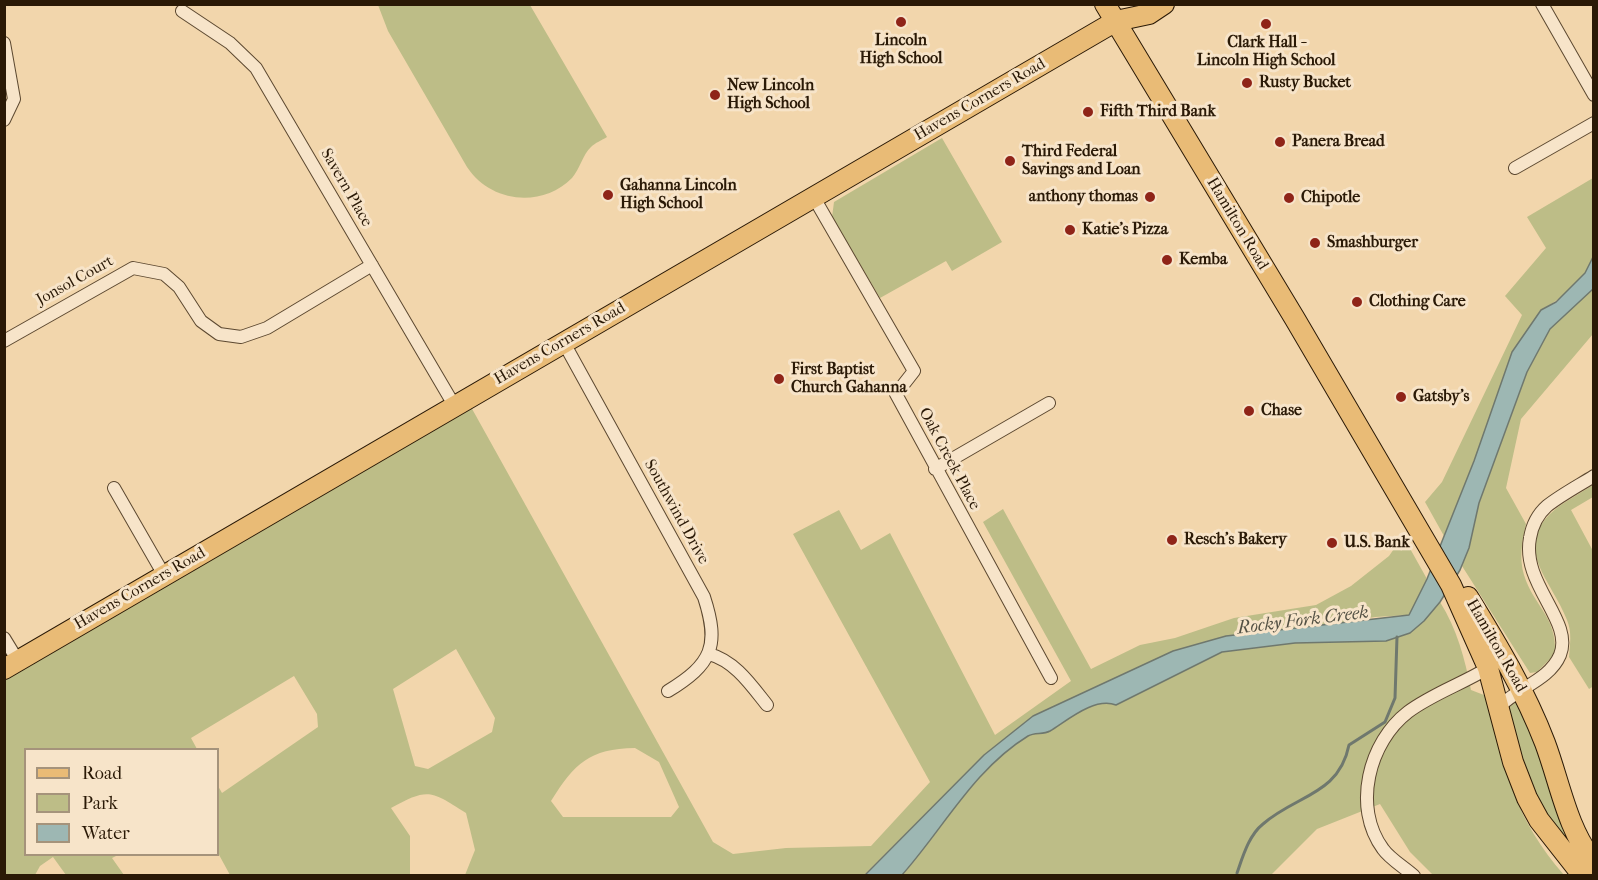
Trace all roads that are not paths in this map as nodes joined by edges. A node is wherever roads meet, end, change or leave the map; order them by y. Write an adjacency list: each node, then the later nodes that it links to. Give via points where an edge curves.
1 (1129, 4): 5 (main road)
2 (1164, 4): 5 (main road, via 1149,14)
3 (1542, 4): 7 (street)
4 (182, 11): 12 (street, Savern Place, via 230,43 256,68)
5 (1110, 13): 11 (main road, Havens Corners Road); 21 (main road, Hamilton Road)
6 (4, 43): 8 (street, via 14,85)
7 (1593, 95)
8 (8, 116)
9 (1593, 123): 10 (street)
10 (1515, 168)
11 (813, 196): 14 (main road, Havens Corners Road); 17 (street, Oak Creek Place, via 914,371 896,394)
12 (372, 265): 13 (street, Jonsol Court, via 267,328 241,337 219,334 201,321 179,287 164,274 133,268); 16 (street, Savern Place)
13 (4, 341)
14 (564, 342): 16 (main road, Havens Corners Road); 23 (street, Southwind Drive, via 704,597 713,624)
15 (1049, 403): 17 (street)
16 (453, 405): 20 (main road, Havens Corners Road)
17 (935, 469): 26 (street, Oak Creek Place)
18 (1593, 476): 27 (street, via 1545,508 1532,527 1529,563 1534,581 1559,624 1561,651 1544,675)
19 (114, 488): 20 (street)
20 (164, 575): 24 (main road, Havens Corners Road)
21 (1471, 614): 25 (main road, Hamilton Road); 27 (main road, Hamilton Road)
22 (4, 638): 24 (street)
23 (709, 654): 28 (street, via 692,676); 29 (street, via 723,658 750,682)
24 (11, 665)
25 (1488, 668): 30 (main road, Hamilton Road); 32 (street, via 1407,713 1387,732 1376,751 1369,775 1368,805 1374,832 1383,850)
26 (1051, 678)
27 (1521, 689): 30 (street, via 1509,696); 31 (main road, Hamilton Road, via 1546,745 1578,838)
28 (668, 692)
29 (767, 705)
30 (1500, 714): 33 (main road, Hamilton Road, via 1504,748 1520,796 1549,847); 34 (main road, Hamilton Road, via 1527,798 1539,820)
31 (1593, 862)
32 (1414, 876)
33 (1573, 876)
34 (1583, 876)

